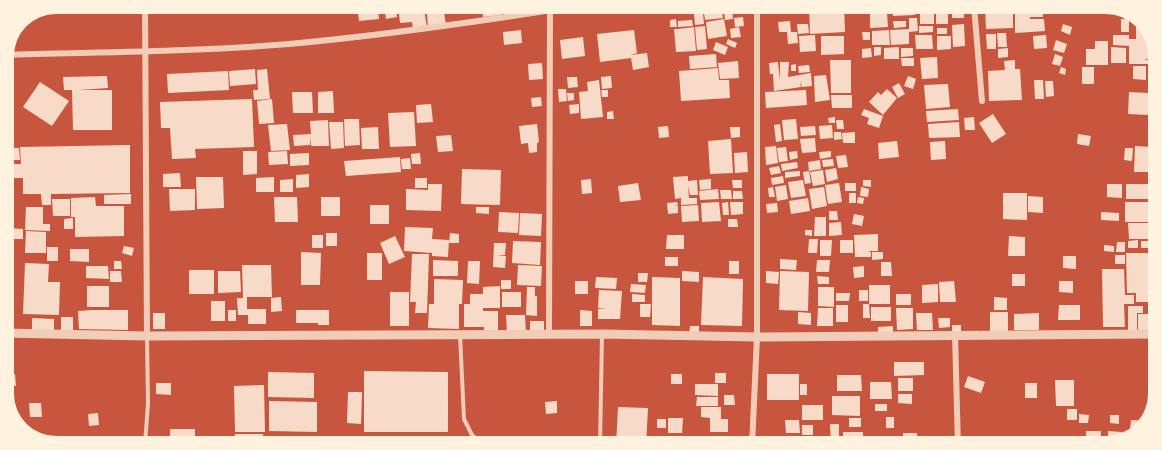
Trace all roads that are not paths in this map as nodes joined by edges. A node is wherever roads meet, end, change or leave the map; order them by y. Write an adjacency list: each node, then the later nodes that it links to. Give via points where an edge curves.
1 (145, 14): 6 (street)
2 (529, 14): 6 (street, via 288,44)
3 (550, 14): 11 (street)
4 (757, 14): 16 (street)
5 (975, 14): 8 (street)
6 (146, 51): 7 (street); 15 (street)
7 (14, 55)
8 (982, 101)
9 (14, 333): 15 (street)
10 (460, 334): 11 (street); 15 (street); 18 (lane, via 464,418)
11 (549, 334): 12 (street)
12 (602, 334): 16 (street); 19 (lane)
13 (955, 334): 14 (street); 16 (street); 21 (street)
14 (1148, 334)
15 (147, 336): 17 (lane)
16 (757, 337): 20 (street)
17 (146, 436)
18 (473, 436)
19 (600, 436)
20 (752, 436)
21 (958, 436)

